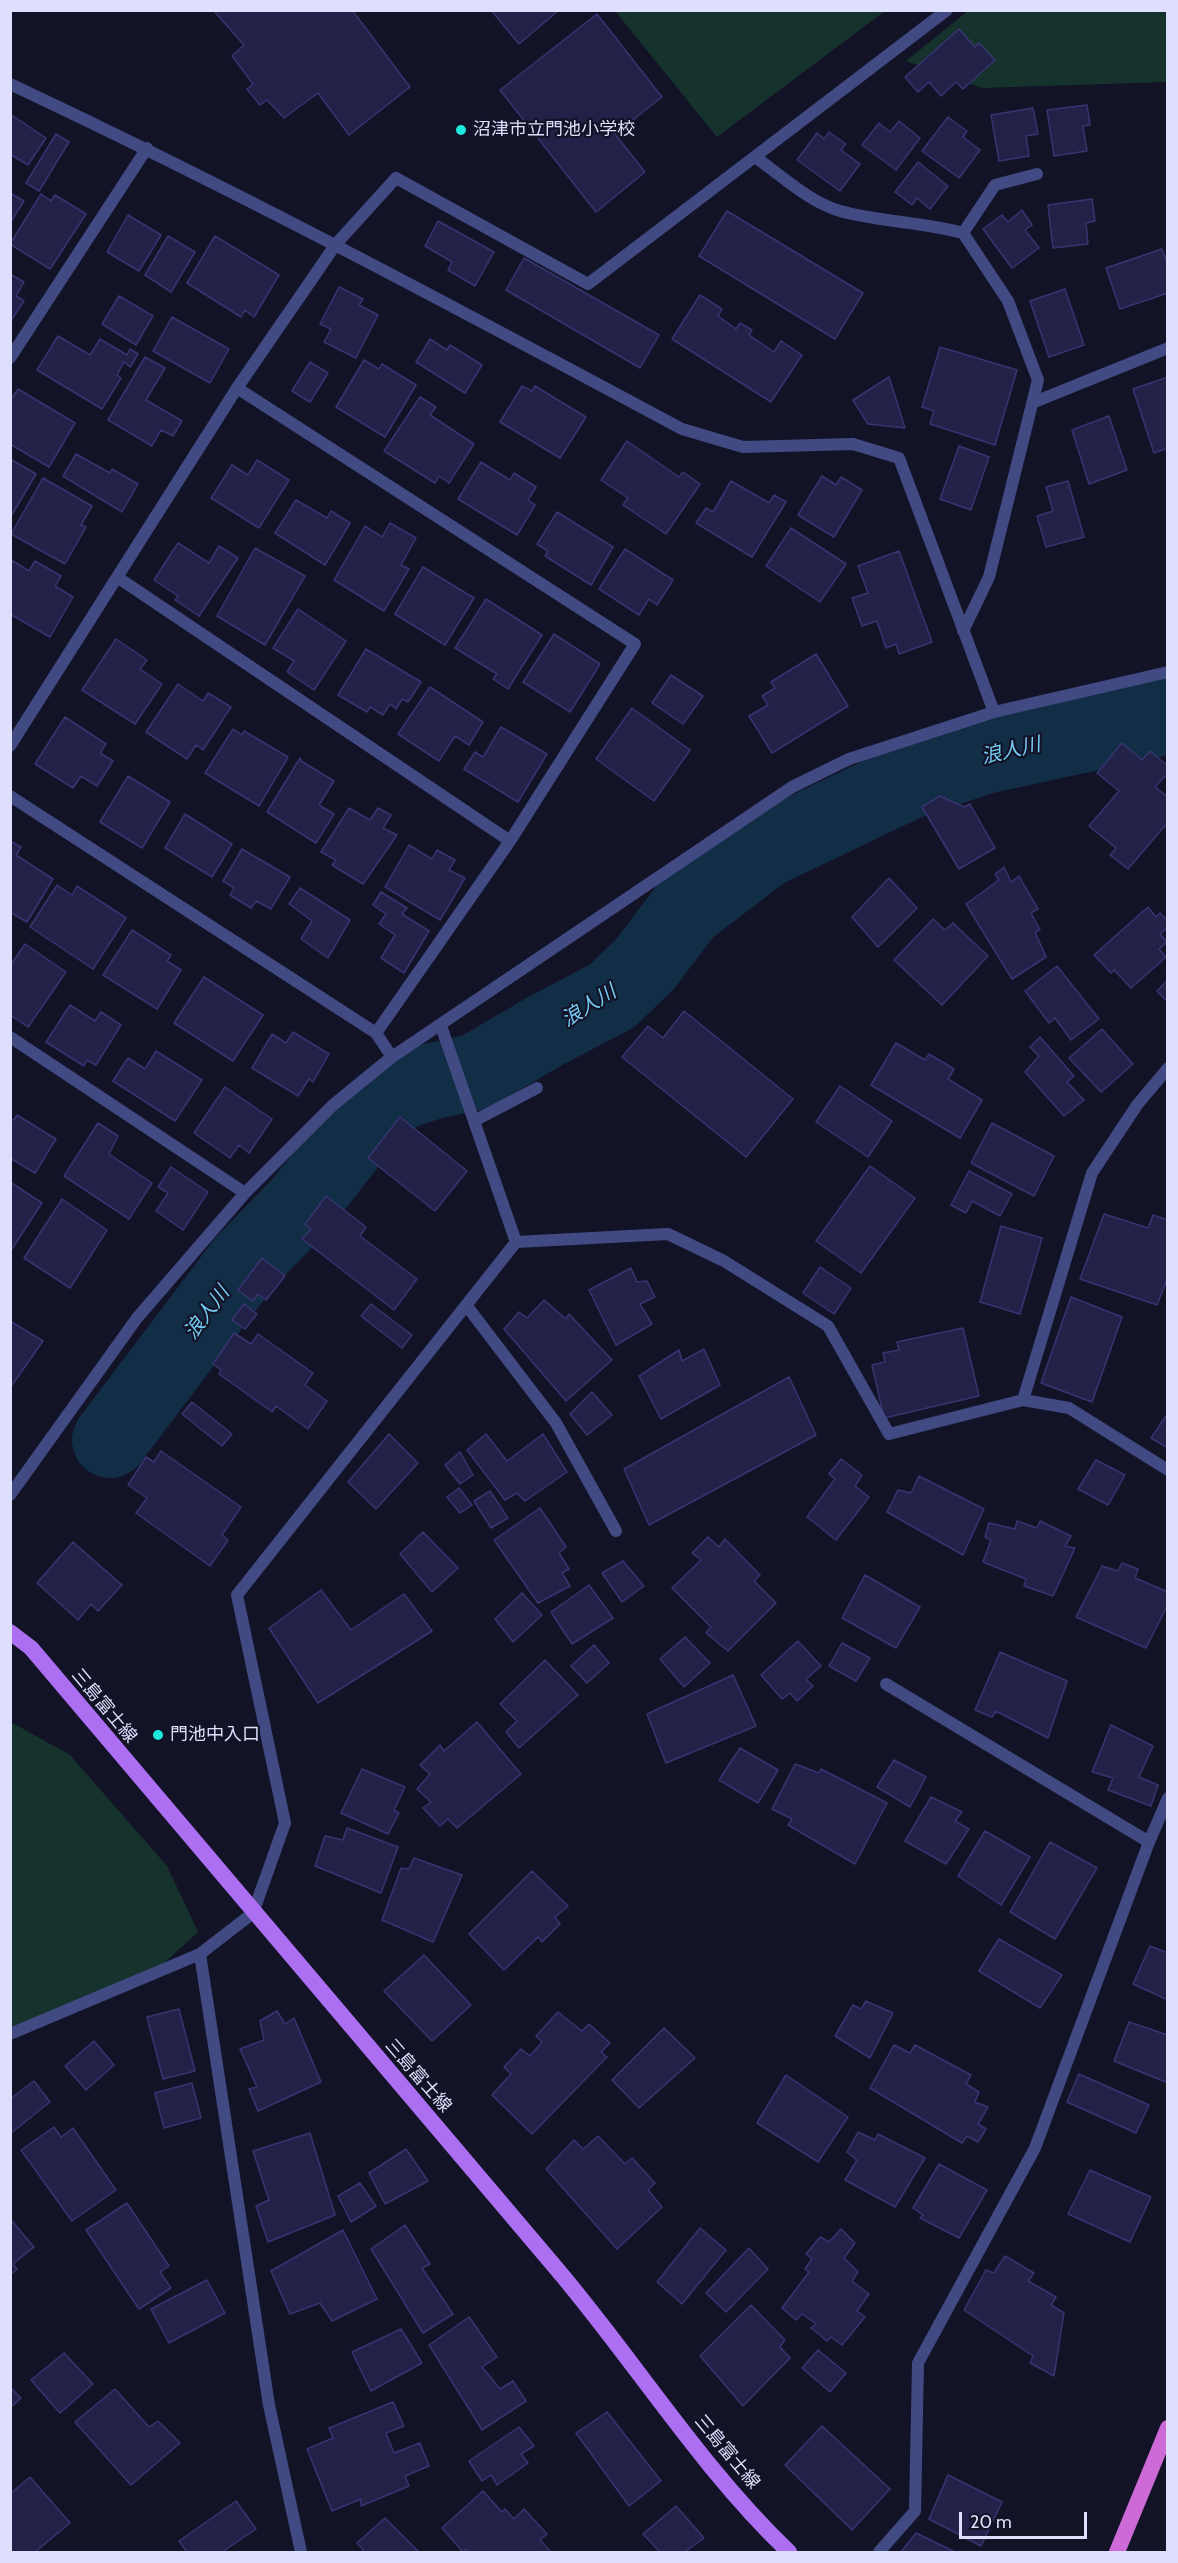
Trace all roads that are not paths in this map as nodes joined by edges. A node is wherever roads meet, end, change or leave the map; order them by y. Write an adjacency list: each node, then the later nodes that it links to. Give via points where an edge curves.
1 (947, 10): 4 (street)
2 (10, 84): 3 (street)
3 (147, 148): 7 (street); 9 (street)
4 (754, 157): 6 (street, via 839,210); 7 (street, via 588,284 396,178)
5 (1037, 174): 6 (street, via 995,185)
6 (963, 233): 11 (street, via 1008,301 1038,380)
7 (336, 244): 10 (street); 13 (street, via 682,429 743,447 853,444 899,458)
8 (1167, 348): 11 (street)
9 (10, 358)
10 (237, 388): 12 (street); 18 (street, via 635,644)
11 (1032, 403): 13 (street, via 989,577)
12 (117, 577): 16 (street); 18 (street)
13 (963, 631): 15 (street)
14 (1167, 672): 15 (street)
15 (994, 712): 19 (street, via 849,759 792,787)
16 (10, 746)
17 (10, 796): 20 (street)
18 (510, 841): 20 (street)
19 (441, 1026): 22 (street); 25 (street)
20 (376, 1033): 22 (street)
21 (10, 1036): 26 (street)
22 (392, 1057): 26 (street, via 333,1105)
23 (1167, 1068): 29 (street, via 1092,1173)
24 (537, 1088): 25 (street)
25 (474, 1121): 27 (street)
26 (245, 1193): 31 (street, via 137,1318)
27 (516, 1242): 28 (street); 29 (street, via 668,1234 724,1261 828,1326 890,1434)
28 (466, 1305): 32 (street, via 556,1423); 37 (street, via 237,1595 285,1823)
29 (1023, 1400): 30 (street, via 1069,1408)
30 (1167, 1470)
31 (10, 1495)
32 (616, 1531)
33 (10, 1632): 37 (main road, 三島富士線, via 31,1648)
34 (886, 1684): 36 (street)
35 (1167, 1798): 36 (street)
36 (1149, 1842): 43 (street, via 1035,2148 918,2363 915,2511)
37 (253, 1913): 38 (street); 42 (main road, 三島富士線, via 559,2271 707,2462)
38 (200, 1954): 39 (street); 41 (street, via 269,2405)
39 (10, 2034)
40 (1167, 2428): 44 (highway)
41 (301, 2553)
42 (789, 2553)
43 (879, 2553)
44 (1117, 2553)

